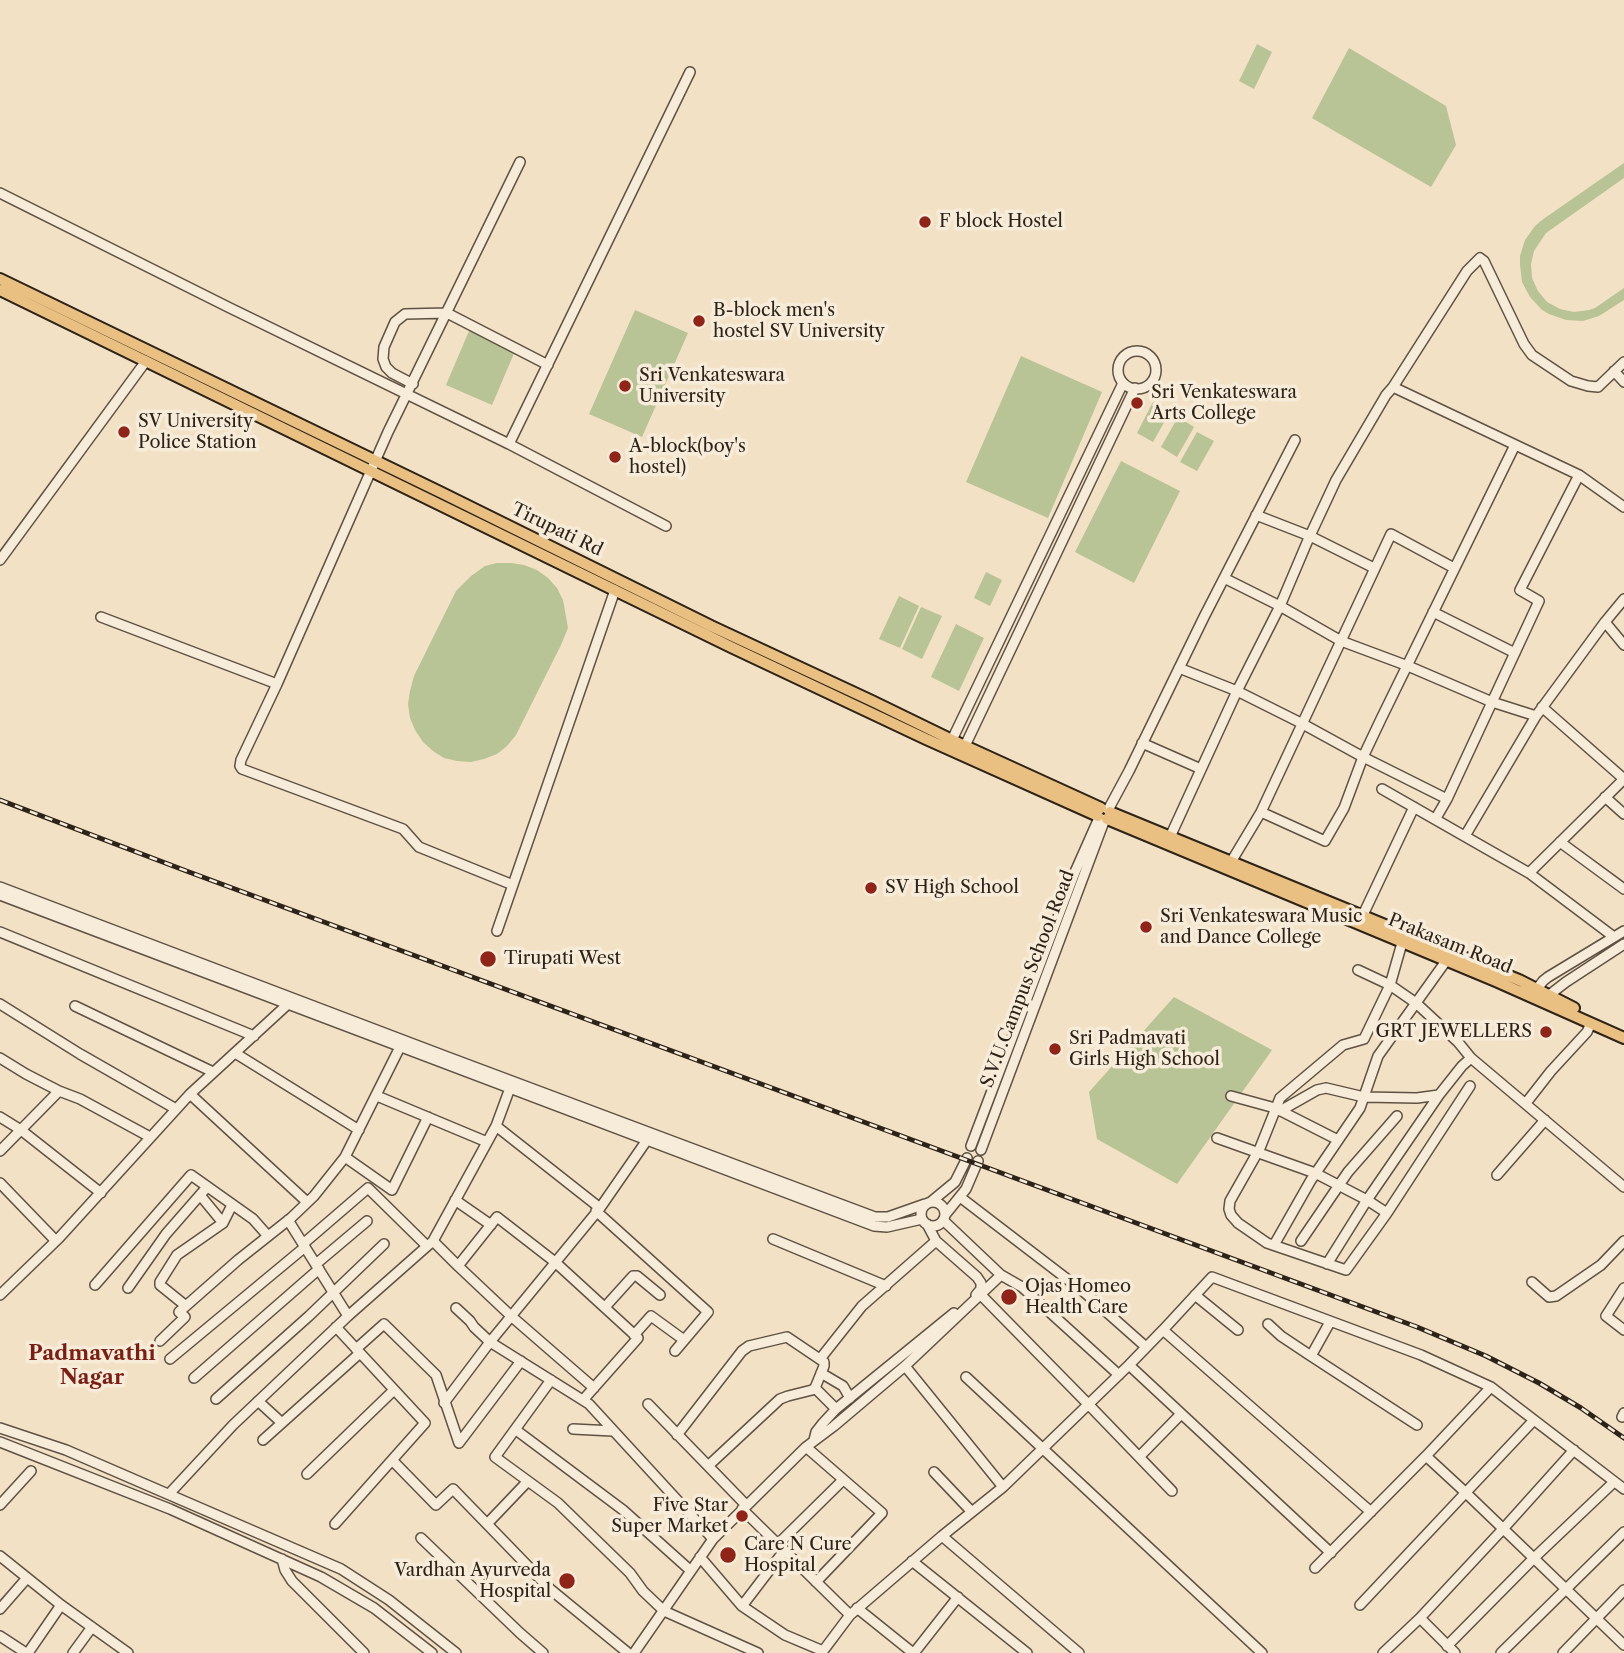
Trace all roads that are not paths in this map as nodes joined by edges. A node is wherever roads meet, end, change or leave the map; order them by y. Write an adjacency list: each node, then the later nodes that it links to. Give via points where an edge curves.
1 (690, 72): 9 (street)
2 (520, 162): 6 (street)
3 (0, 193): 16 (street)
4 (0, 279): 7 (main road, Tirupati Rd)
5 (0, 290): 7 (main road, Tirupati Rd)
6 (447, 313): 9 (street); 13 (street); 13 (street, via 405,314 384,347 386,367)
7 (148, 356): 20 (main road, Tirupati Rd); 26 (street)
8 (1624, 362): 10 (street)
9 (548, 365): 18 (street)
10 (1615, 372): 11 (street); 14 (street, via 1598,387 1588,386 1571,381 1532,355 1485,261 1479,258)
11 (1624, 382)
12 (1124, 383): 15 (street); 15 (street, via 1119,371 1122,358 1131,352 1145,353 1153,359 1156,373 1148,385); 48 (street)
13 (413, 384): 16 (street)
14 (1393, 387): 19 (street); 25 (street, via 1336,480)
15 (1135, 388): 49 (street)
16 (408, 394): 18 (street); 20 (street)
17 (1295, 440): 23 (street)
18 (509, 444): 24 (street)
19 (1516, 445): 21 (street); 28 (street)
20 (373, 465): 30 (main road, Tirupati Rd); 36 (main road, Tirupati Rd); 42 (street)
21 (1579, 475): 22 (street); 39 (street, via 1520,590 1539,601)
22 (1622, 505)
23 (1256, 516): 25 (street); 29 (street)
24 (666, 526)
25 (1310, 536): 27 (street); 32 (street)
26 (0, 559)
27 (1374, 568): 28 (street, via 1391,534); 37 (street)
28 (1454, 568): 33 (street)
29 (1224, 578): 32 (street); 41 (street)
30 (615, 590): 36 (main road, Tirupati Rd); 68 (street)
31 (1624, 599): 35 (street)
32 (1280, 606): 37 (street); 43 (street)
33 (1433, 612): 39 (street); 40 (street)
34 (101, 617): 42 (street)
35 (1605, 622): 38 (street); 45 (street)
36 (713, 632): 48 (main road, Tirupati Rd)
37 (1341, 641): 40 (street); 46 (street)
38 (1624, 645)
39 (1515, 653): 44 (street)
40 (1408, 666): 44 (street); 50 (street)
41 (1179, 668): 43 (street); 47 (street)
42 (277, 684): 68 (street, via 241,760 242,769 403,829 419,847)
43 (1237, 691): 46 (street); 51 (street)
44 (1492, 702): 45 (street); 55 (street)
45 (1539, 711): 52 (street); 63 (street)
46 (1301, 723): 50 (street); 58 (street)
47 (1142, 743): 51 (street); 59 (street)
48 (949, 744): 49 (main road, Tirupati Rd)
49 (963, 750): 57 (main road, Tirupati Rd); 59 (main road, Tirupati Rd)
50 (1363, 757): 55 (street); 58 (street, via 1344,808 1325,841)
51 (1201, 769): 64 (street)
52 (1624, 779): 54 (street)
53 (1382, 789): 56 (street)
54 (1605, 797): 60 (street); 65 (street)
55 (1447, 799): 61 (street)
56 (1414, 807): 61 (street); 72 (street)
57 (1083, 810): 59 (main road, Tirupati Rd); 62 (street)
58 (1261, 812): 66 (street)
59 (1104, 814): 62 (street, S.V.U.Campus School Road); 64 (main road, Prakasam Road); 77 (main road, Prakasam Road); 121 (street, S.V.U.Campus School Road)
60 (1624, 814)
61 (1436, 818): 63 (street)
62 (1092, 832): 120 (street, S.V.U.Campus School Road)
63 (1465, 835): 67 (street)
64 (1170, 837): 66 (main road, Prakasam Road)
65 (1560, 842): 67 (street); 70 (street)
66 (1231, 862): 72 (main road, Prakasam Road)
67 (1529, 873): 76 (street)
68 (513, 884): 73 (street)
69 (0, 887): 139 (street, via 875,1217)
70 (1624, 889)
71 (0, 895): 86 (street)
72 (1362, 917): 82 (main road, Prakasam Road)
73 (497, 931)
74 (1624, 931): 76 (street)
75 (0, 932): 90 (street)
76 (1614, 937): 82 (street, via 1548,977)
77 (1402, 943): 79 (main road, Prakasam Road); 81 (street)
78 (1624, 944): 83 (street)
79 (1446, 961): 82 (main road, Prakasam Road); 84 (street)
80 (1358, 970): 81 (street)
81 (1390, 985): 84 (street); 107 (street, via 1364,1039 1343,1045 1283,1094)
82 (1535, 993): 83 (main road, Prakasam Road)
83 (1548, 999): 88 (main road, Prakasam Road); 89 (main road, Prakasam Road)
84 (1416, 1003): 95 (street); 104 (street, via 1378,1056)
85 (0, 1004): 106 (street)
86 (288, 1004): 90 (street); 92 (street)
87 (75, 1006): 96 (street)
88 (1591, 1023): 91 (main road, Prakasam Road); 105 (street)
89 (1624, 1032)
90 (254, 1036): 93 (street)
91 (1624, 1038)
92 (400, 1047): 98 (street); 102 (street)
93 (235, 1053): 96 (street); 114 (street)
94 (0, 1058): 99 (street)
95 (1471, 1058): 101 (street); 105 (street)
96 (213, 1072): 100 (street)
97 (1470, 1086): 142 (street)
98 (510, 1088): 112 (street); 117 (street)
99 (59, 1091): 113 (street); 115 (street)
100 (190, 1094): 106 (street); 138 (street)
101 (1439, 1095): 104 (street); 137 (street)
102 (377, 1096): 110 (street); 114 (street)
103 (1231, 1096): 107 (street)
104 (1364, 1097): 107 (street, via 1326,1088); 118 (street)
105 (1526, 1103): 111 (street)
106 (176, 1109): 115 (street)
107 (1278, 1110): 118 (street); 123 (street)
108 (1397, 1116): 130 (street)
109 (0, 1117): 113 (street)
110 (428, 1117): 119 (street); 124 (street, via 393,1190)
111 (1545, 1120): 128 (street); 132 (street)
112 (496, 1126): 119 (street); 141 (street)
113 (21, 1130): 122 (street); 133 (street)
114 (359, 1130): 124 (street)
115 (150, 1138): 133 (street)
116 (1217, 1138): 123 (street)
117 (647, 1140): 141 (street); 146 (street, via 874,1226)
118 (1338, 1140): 127 (street)
119 (488, 1142): 136 (street)
120 (971, 1146)
121 (981, 1150)
122 (0, 1151)
123 (1257, 1152): 127 (street); 157 (street, via 1228,1209 1238,1223)
124 (345, 1157): 138 (street)
125 (967, 1157): 139 (street, via 955,1182)
126 (978, 1161): 135 (street)
127 (1315, 1173): 130 (street); 157 (street)
128 (1497, 1174)
129 (0, 1184): 151 (street)
130 (1339, 1186): 137 (street); 153 (street)
131 (207, 1187): 134 (street); 140 (street); 165 (street, via 191,1175)
132 (1624, 1187)
133 (101, 1192): 151 (street)
134 (200, 1195): 147 (street); 167 (street)
135 (960, 1197): 143 (street); 189 (street, via 1084,1292)
136 (455, 1200): 148 (street); 155 (street)
137 (1367, 1200): 142 (street); 160 (street)
138 (307, 1202): 144 (street)
139 (929, 1203): 143 (street, via 942,1205); 146 (street, via 921,1211)
140 (232, 1205): 147 (street); 149 (street)
141 (598, 1209): 159 (street); 186 (street, via 708,1312)
142 (1387, 1213): 160 (street, via 1348,1269)
143 (944, 1217): 146 (street, via 934,1226); 163 (street)
144 (288, 1220): 149 (street); 158 (street)
145 (367, 1221): 162 (street)
146 (925, 1222): 152 (street)
147 (223, 1223): 174 (street, via 180,1253 160,1282)
148 (491, 1225): 159 (street, via 497,1217); 161 (street)
149 (268, 1236): 174 (street)
150 (773, 1239): 166 (street)
151 (56, 1241): 169 (street)
152 (936, 1241): 166 (street); 207 (street, via 977,1277 981,1289)
153 (1301, 1241)
154 (1624, 1241): 164 (street, via 1601,1265 1556,1296 1549,1297)
155 (430, 1243): 158 (street, via 368,1188); 161 (street); 177 (street)
156 (384, 1244): 170 (street)
157 (1274, 1245): 160 (street)
158 (304, 1246): 162 (street); 193 (street)
159 (555, 1262): 175 (street); 178 (street)
160 (1327, 1264)
161 (458, 1266): 178 (street)
162 (317, 1267): 170 (street); 201 (street)
163 (1001, 1275): 173 (street); 199 (street, via 1022,1287)
164 (1532, 1282)
165 (95, 1286)
166 (886, 1286): 194 (street, via 862,1306)
167 (128, 1288)
168 (1624, 1288): 184 (street, via 1606,1317)
169 (1, 1291)
170 (333, 1292): 177 (street); 208 (street)
171 (1195, 1295): 179 (street, via 1215,1278); 182 (street); 183 (street)
172 (660, 1296): 175 (street, via 633,1276)
173 (981, 1296): 196 (street); 213 (street)
174 (186, 1306): 187 (street, via 179,1312 185,1318)
175 (605, 1307): 185 (street)
176 (456, 1308): 188 (street)
177 (348, 1316): 181 (street)
178 (512, 1316): 188 (street); 204 (street)
179 (1330, 1322): 192 (street); 203 (street, via 1421,1355)
180 (1268, 1324): 192 (street)
181 (336, 1327): 190 (street); 210 (street)
182 (1163, 1330): 189 (street); 248 (street)
183 (1238, 1330)
184 (1624, 1330)
185 (634, 1335): 186 (street, via 651,1316); 204 (street, via 638,1338)
186 (684, 1340): 191 (street)
187 (160, 1341)
188 (490, 1342): 195 (street); 211 (street)
189 (1146, 1347): 197 (street)
190 (358, 1351): 206 (street); 211 (street, via 384,1324 436,1375); 217 (street)
191 (675, 1351)
192 (1311, 1356): 218 (street)
193 (170, 1359)
194 (820, 1359): 198 (street, via 824,1364); 223 (street, via 787,1337 749,1346)
195 (521, 1361): 202 (street); 211 (street, via 458,1443)
196 (905, 1366): 225 (street); 240 (street)
197 (1129, 1366): 199 (street); 215 (street)
198 (821, 1373): 205 (street); 207 (street, via 843,1386)
199 (1118, 1375): 213 (street)
200 (966, 1377): 228 (street)
201 (194, 1378)
202 (551, 1380): 209 (street); 221 (street)
203 (1490, 1387): 216 (street); 230 (street)
204 (594, 1388): 209 (street)
205 (815, 1388): 214 (street); 233 (street, via 780,1399)
206 (394, 1390): 232 (street, via 425,1423); 236 (street)
207 (850, 1398): 214 (street)
208 (216, 1399)
209 (583, 1400): 222 (street)
210 (258, 1401): 217 (street); 244 (street)
211 (444, 1403)
212 (648, 1404): 223 (street)
213 (1089, 1405): 228 (street); 231 (street)
214 (836, 1409): 225 (street)
215 (1181, 1414): 231 (street); 257 (street)
216 (1534, 1420): 229 (street); 243 (street)
217 (282, 1423): 224 (street)
218 (1417, 1425)
219 (0, 1429): 244 (street, via 66,1450)
220 (573, 1429): 222 (street)
221 (516, 1430): 238 (street, via 495,1457); 264 (street, via 623,1510)
222 (613, 1431): 255 (street)
223 (677, 1434): 233 (street)
224 (263, 1440)
225 (814, 1440): 227 (street)
226 (0, 1442): 261 (street)
227 (806, 1447): 237 (street); 246 (street)
228 (1043, 1448): 240 (street); 296 (street)
229 (1574, 1450): 239 (street); 251 (street)
230 (1426, 1455): 243 (street); 248 (street)
231 (1139, 1457): 242 (street)
232 (392, 1460): 249 (street); 250 (street, via 436,1505 453,1489)
233 (708, 1466): 246 (street)
234 (31, 1471): 245 (street)
235 (934, 1472): 247 (street)
236 (307, 1474)
237 (843, 1480): 256 (street); 266 (street, via 882,1513)
238 (527, 1481): 250 (street); 274 (street, via 558,1503)
239 (1615, 1482): 241 (street); 260 (street)
240 (1003, 1487): 247 (street)
241 (1624, 1489)
242 (1171, 1491)
243 (1465, 1492): 251 (street); 271 (street)
244 (169, 1494): 288 (street, via 341,1569)
245 (0, 1505)
246 (744, 1507): 255 (street); 256 (street)
247 (972, 1512): 253 (street)
248 (1371, 1512): 257 (street)
249 (335, 1524)
250 (487, 1524): 290 (street, via 550,1589)
251 (1503, 1530): 260 (street); 276 (street)
252 (1624, 1532): 267 (street)
253 (942, 1536): 262 (street); 295 (street)
254 (421, 1538): 289 (street)
255 (713, 1539): 259 (street)
256 (780, 1548): 266 (street); 272 (street)
257 (1331, 1553): 263 (street)
258 (0, 1556): 265 (street)
259 (700, 1557): 264 (street); 272 (street)
260 (1534, 1558): 267 (street); 281 (street)
261 (282, 1559): 286 (street, via 292,1581); 287 (street, via 374,1608)
262 (912, 1561): 269 (street); 275 (street)
263 (1315, 1568)
264 (691, 1571): 274 (street)
265 (27, 1578): 270 (street); 273 (street)
266 (816, 1582): 275 (street)
267 (1566, 1589): 277 (street); 299 (street)
268 (1624, 1590): 277 (street)
269 (958, 1597): 293 (street); 294 (street)
270 (61, 1605): 278 (street); 283 (street)
271 (1360, 1605)
272 (742, 1606): 282 (street, via 785,1635)
273 (0, 1609)
274 (664, 1611): 291 (street); 292 (street)
275 (854, 1612): 282 (street); 293 (street)
276 (1420, 1618): 281 (street); 297 (street)
277 (1596, 1618): 280 (street); 300 (street)
278 (92, 1627): 284 (street); 285 (street)
279 (0, 1636): 283 (street)
280 (1624, 1645)
281 (1447, 1646): 298 (street)
282 (825, 1652)
283 (27, 1653)
284 (74, 1653)
285 (128, 1653)
286 (364, 1653)
287 (432, 1653)
288 (456, 1653)
289 (543, 1653)
290 (628, 1653)
291 (634, 1653)
292 (758, 1653)
293 (913, 1653)
294 (1027, 1653)
295 (1079, 1653)
296 (1262, 1653)
297 (1383, 1653)
298 (1455, 1653)
299 (1501, 1653)
300 (1563, 1653)

